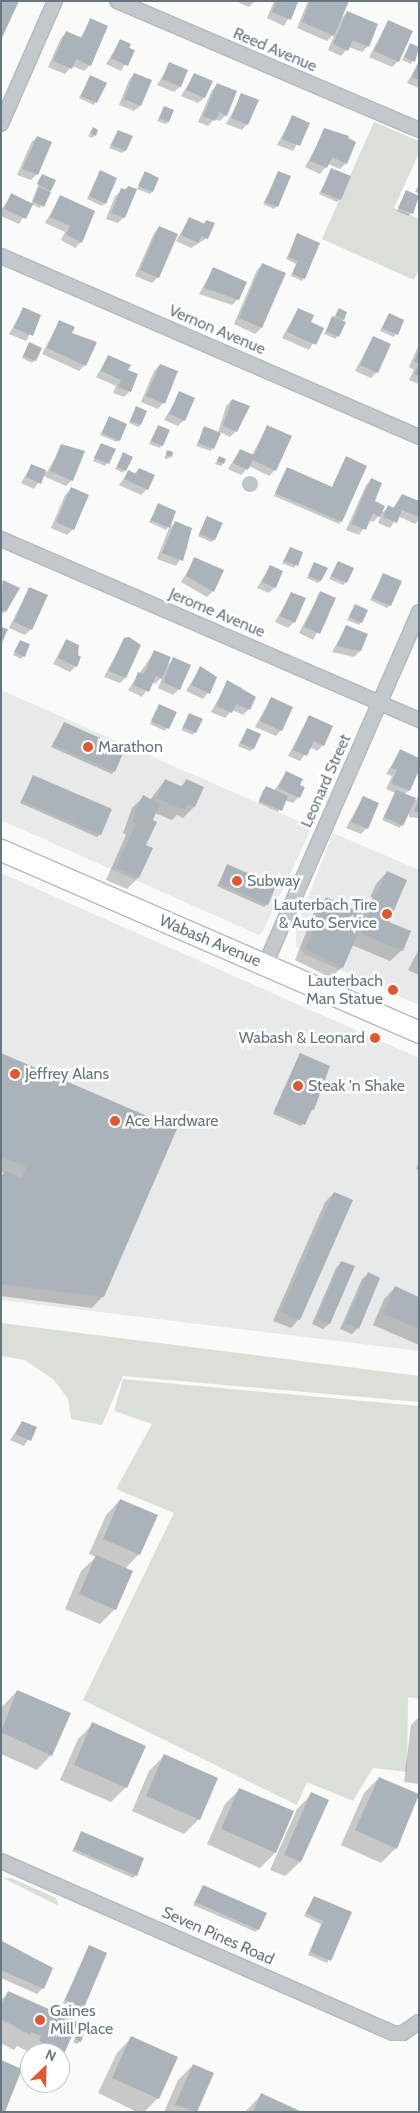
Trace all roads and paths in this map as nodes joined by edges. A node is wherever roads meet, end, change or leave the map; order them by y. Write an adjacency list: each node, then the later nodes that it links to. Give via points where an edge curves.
1 (55, 1): 3 (street)
2 (117, 1): 4 (street, Reed Avenue)
3 (1, 124)
4 (419, 130)
5 (1, 256): 6 (street, Vernon Avenue)
6 (419, 437)
7 (1, 539): 9 (street, Jerome Avenue)
8 (419, 612): 9 (street, Leonard Street)
9 (380, 703): 10 (street, Jerome Avenue); 12 (street, Leonard Street)
10 (419, 720)
11 (1, 850): 12 (main road, Wabash Avenue)
12 (265, 965): 13 (main road, Wabash Avenue)
13 (419, 1032)
14 (1, 1861): 15 (street, Seven Pines Road, via 393,2033 403,2033)
15 (419, 2022)

